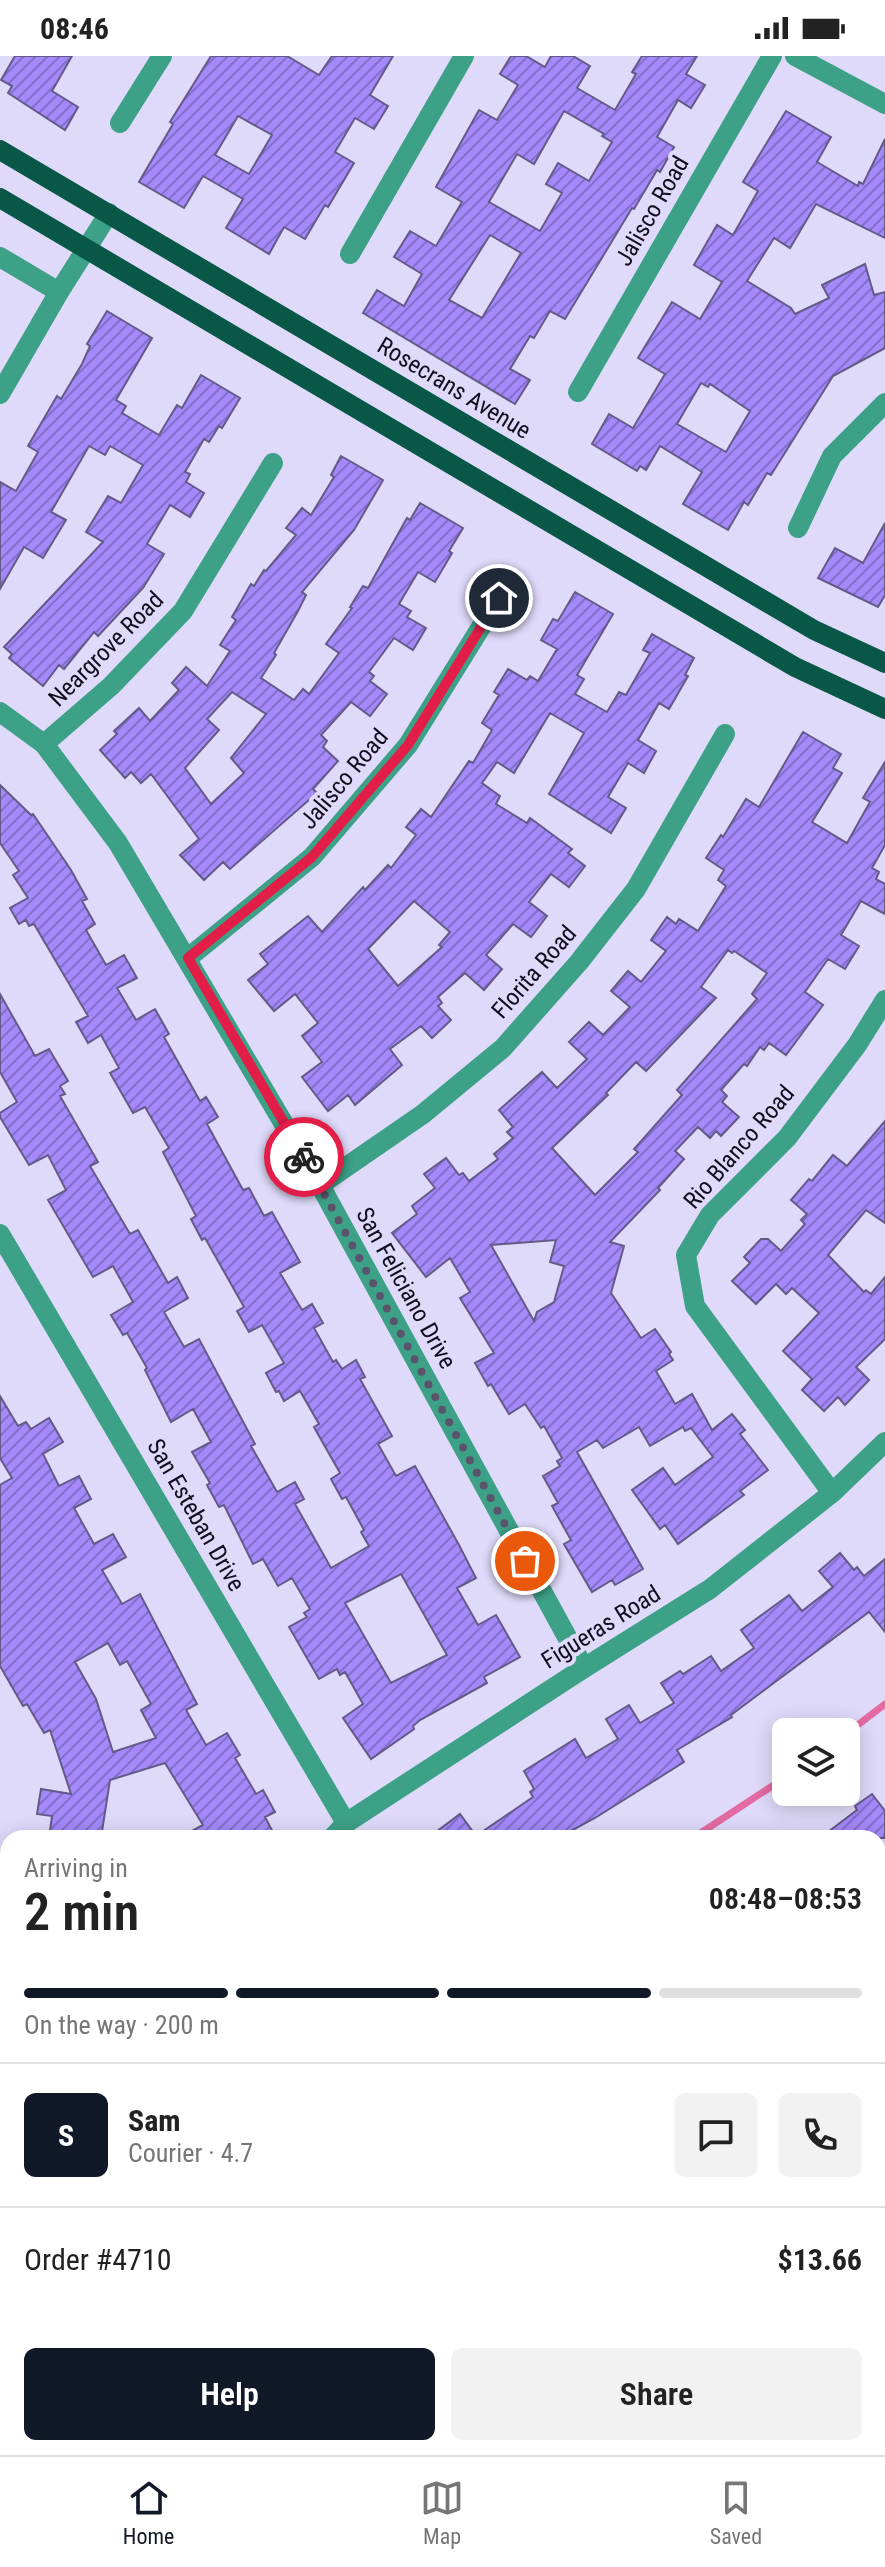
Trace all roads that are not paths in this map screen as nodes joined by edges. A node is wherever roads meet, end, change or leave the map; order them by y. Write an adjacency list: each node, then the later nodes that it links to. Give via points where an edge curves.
1 (162, 56): 6 (street)
2 (464, 56): 11 (street)
3 (772, 56): 14 (street, Jalisco Road)
4 (795, 56): 5 (street)
5 (885, 104)
6 (120, 123)
7 (0, 150): 9 (main road, Rosecrans Avenue)
8 (0, 198): 10 (main road)
9 (109, 213): 10 (street); 20 (main road, Rosecrans Avenue, via 814,630)
10 (86, 248): 13 (street); 21 (main road, via 781,659)
11 (350, 254)
12 (0, 257): 13 (street)
13 (59, 292): 15 (street)
14 (578, 392)
15 (0, 394)
16 (885, 403): 18 (street, via 832,456)
17 (273, 463): 24 (street, Neargrove Road, via 183,611 111,686)
18 (798, 528)
19 (499, 598): 25 (street, Jalisco Road, via 408,745 312,857)
20 (885, 663)
21 (885, 709)
22 (0, 712): 24 (street, San Feliciano Drive)
23 (725, 734): 27 (street, Florita Road, via 636,889 512,1037 423,1114)
24 (44, 744): 25 (street, San Feliciano Drive, via 118,843)
25 (188, 958): 27 (street, San Feliciano Drive)
26 (885, 1000): 30 (street, Rio Blanco Road, via 787,1138 710,1215 686,1255 695,1306)
27 (320, 1185): 31 (street, San Feliciano Drive)
28 (0, 1234): 32 (street, San Esteban Drive)
29 (885, 1442): 30 (street, Figueras Road)
30 (832, 1493): 31 (street, Figueras Road, via 710,1589)
31 (584, 1668): 32 (street, Figueras Road)
32 (346, 1823): 33 (street, Figueras Road)
33 (339, 1830)

